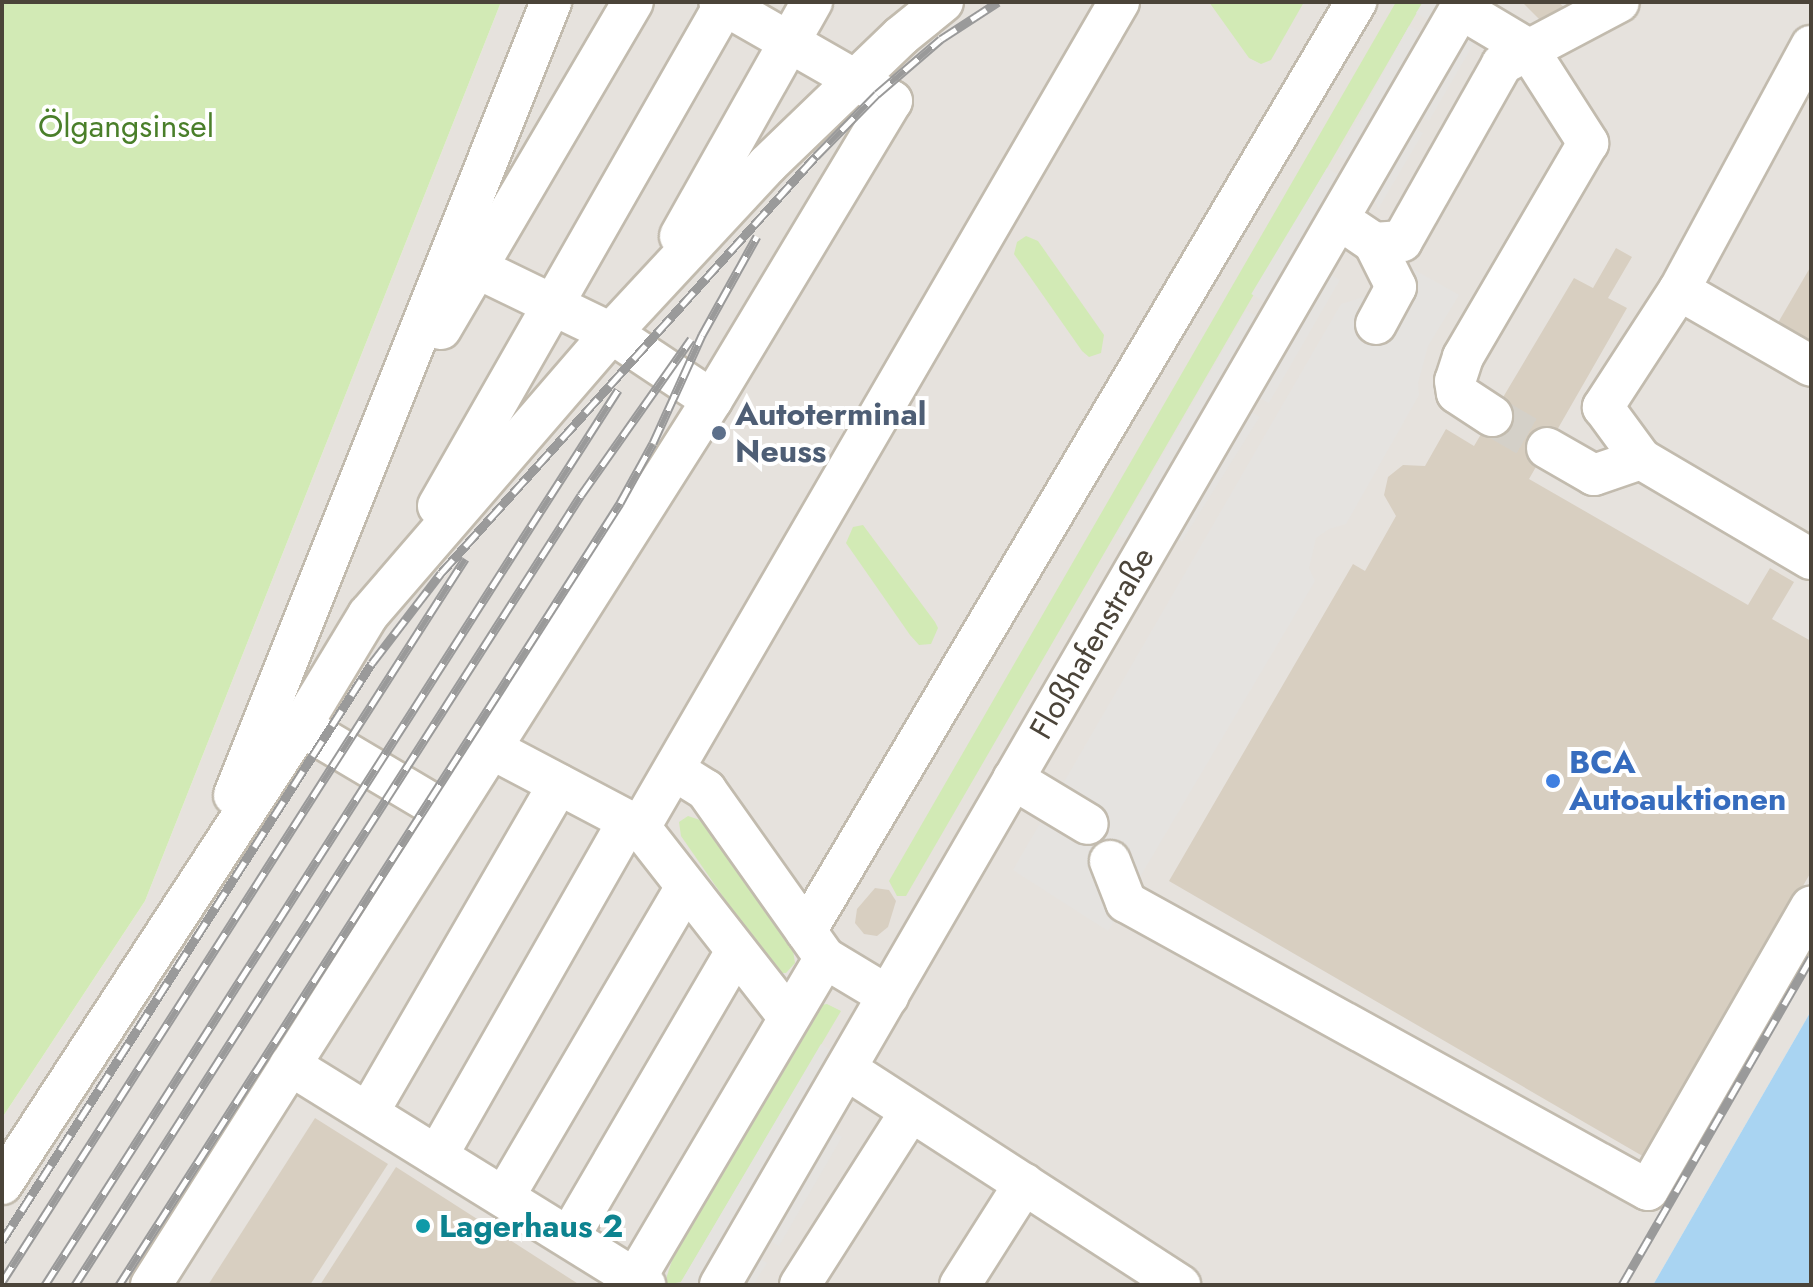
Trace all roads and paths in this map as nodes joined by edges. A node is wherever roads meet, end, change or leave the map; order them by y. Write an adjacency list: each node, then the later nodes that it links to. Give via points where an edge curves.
1 (551, 2): 17 (street)
2 (633, 2): 17 (street)
3 (812, 2): 11 (street)
4 (898, 2): 14 (street)
5 (943, 2): 14 (street)
6 (1119, 2): 32 (street)
7 (1356, 2): 42 (street)
8 (1619, 2): 13 (street)
9 (723, 3): 11 (street); 20 (street)
10 (1462, 6): 13 (street); 15 (street, Floßhafenstraße)
11 (789, 43): 14 (street); 19 (street)
12 (1811, 46): 18 (street)
13 (1528, 49): 16 (street, via 1502,64 1402,241); 25 (street, via 1588,143 1463,357 1457,393)
14 (854, 81): 19 (street); 24 (street, via 892,101)
15 (1338, 219): 16 (street); 33 (street, Floßhafenstraße)
16 (1374, 243): 21 (street, via 1396,287)
17 (464, 262): 20 (street); 39 (street, via 379,431)
18 (1679, 290): 23 (street); 27 (street, via 1603,407)
19 (646, 295): 22 (street)
20 (553, 305): 22 (street); 29 (street)
21 (1376, 324)
22 (611, 333): 24 (street); 29 (street)
23 (1811, 366)
24 (712, 400): 31 (street)
25 (1492, 416)
26 (1547, 448): 27 (street, via 1594,475)
27 (1641, 459): 28 (street)
28 (1811, 559)
29 (391, 588): 30 (street, via 368,615)
30 (301, 726): 35 (street); 39 (street)
31 (492, 749): 34 (street); 35 (street)
32 (674, 770): 36 (street); 42 (street, via 706,790)
33 (1013, 779): 37 (street); 44 (street, Floßhafenstraße)
34 (559, 784): 36 (street); 49 (street)
35 (449, 814): 46 (street)
36 (634, 824): 40 (street); 50 (street)
37 (1088, 824)
38 (1110, 861): 41 (street, via 1126,902 1648,1190)
39 (204, 869): 51 (street)
40 (686, 887): 43 (street); 53 (street)
41 (1811, 906)
42 (815, 944): 44 (street); 45 (street)
43 (736, 951): 45 (street); 54 (street)
44 (888, 996): 47 (street, Floßhafenstraße)
45 (789, 1018): 55 (street)
46 (290, 1065): 49 (street); 56 (street)
47 (846, 1069): 48 (street); 57 (street, Floßhafenstraße)
48 (911, 1111): 52 (street); 58 (street)
49 (368, 1113): 50 (street)
50 (437, 1156): 53 (street)
51 (2, 1184)
52 (1024, 1184): 59 (street); 60 (street)
53 (504, 1197): 54 (street)
54 (569, 1237): 55 (street)
55 (640, 1282)
56 (151, 1285)
57 (720, 1285)
58 (800, 1285)
59 (960, 1285)
60 (1180, 1285)

